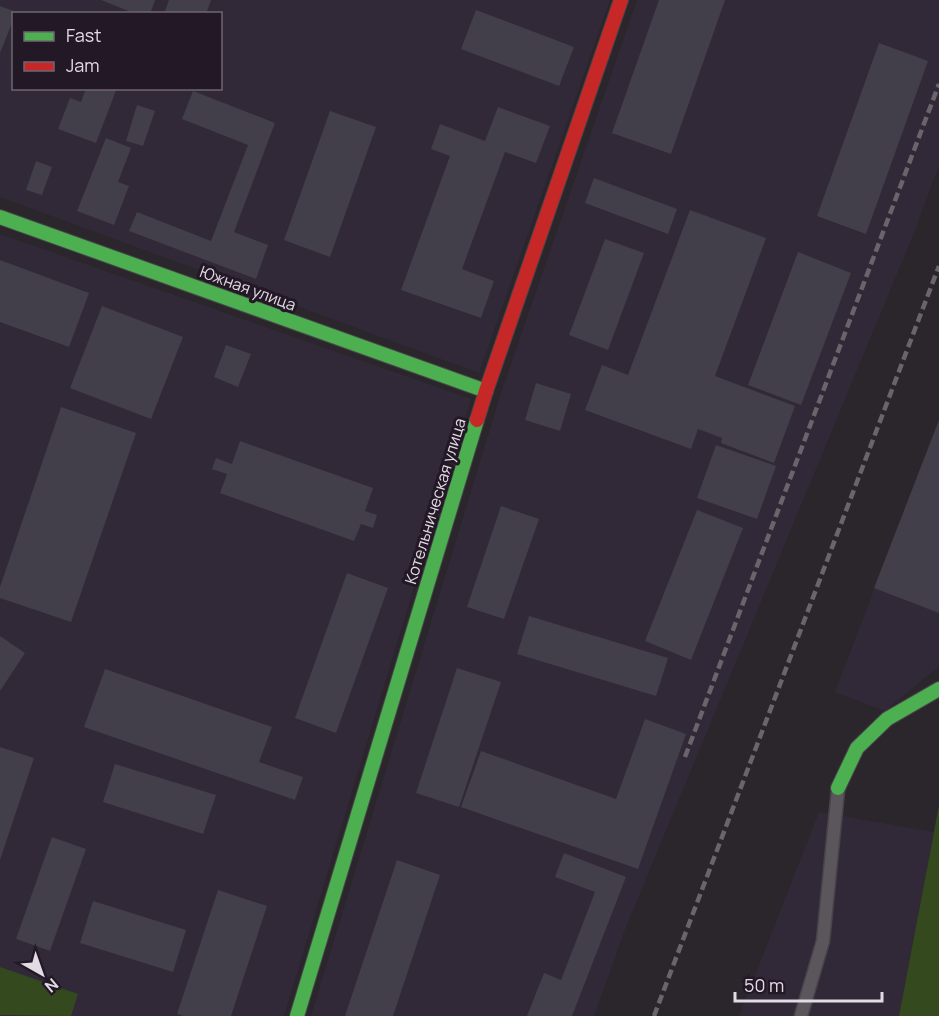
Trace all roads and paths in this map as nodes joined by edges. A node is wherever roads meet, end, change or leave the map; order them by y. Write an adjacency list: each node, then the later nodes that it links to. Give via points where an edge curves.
1 (621, 0): 3 (street, Котельническая улица)
2 (0, 217): 3 (street, Южная улица)
3 (486, 391): 6 (street, Котельническая улица)
4 (939, 689): 5 (street, via 887,719 857,748)
5 (838, 788): 7 (lane, via 823,941)
6 (297, 1016)
7 (801, 1016)

